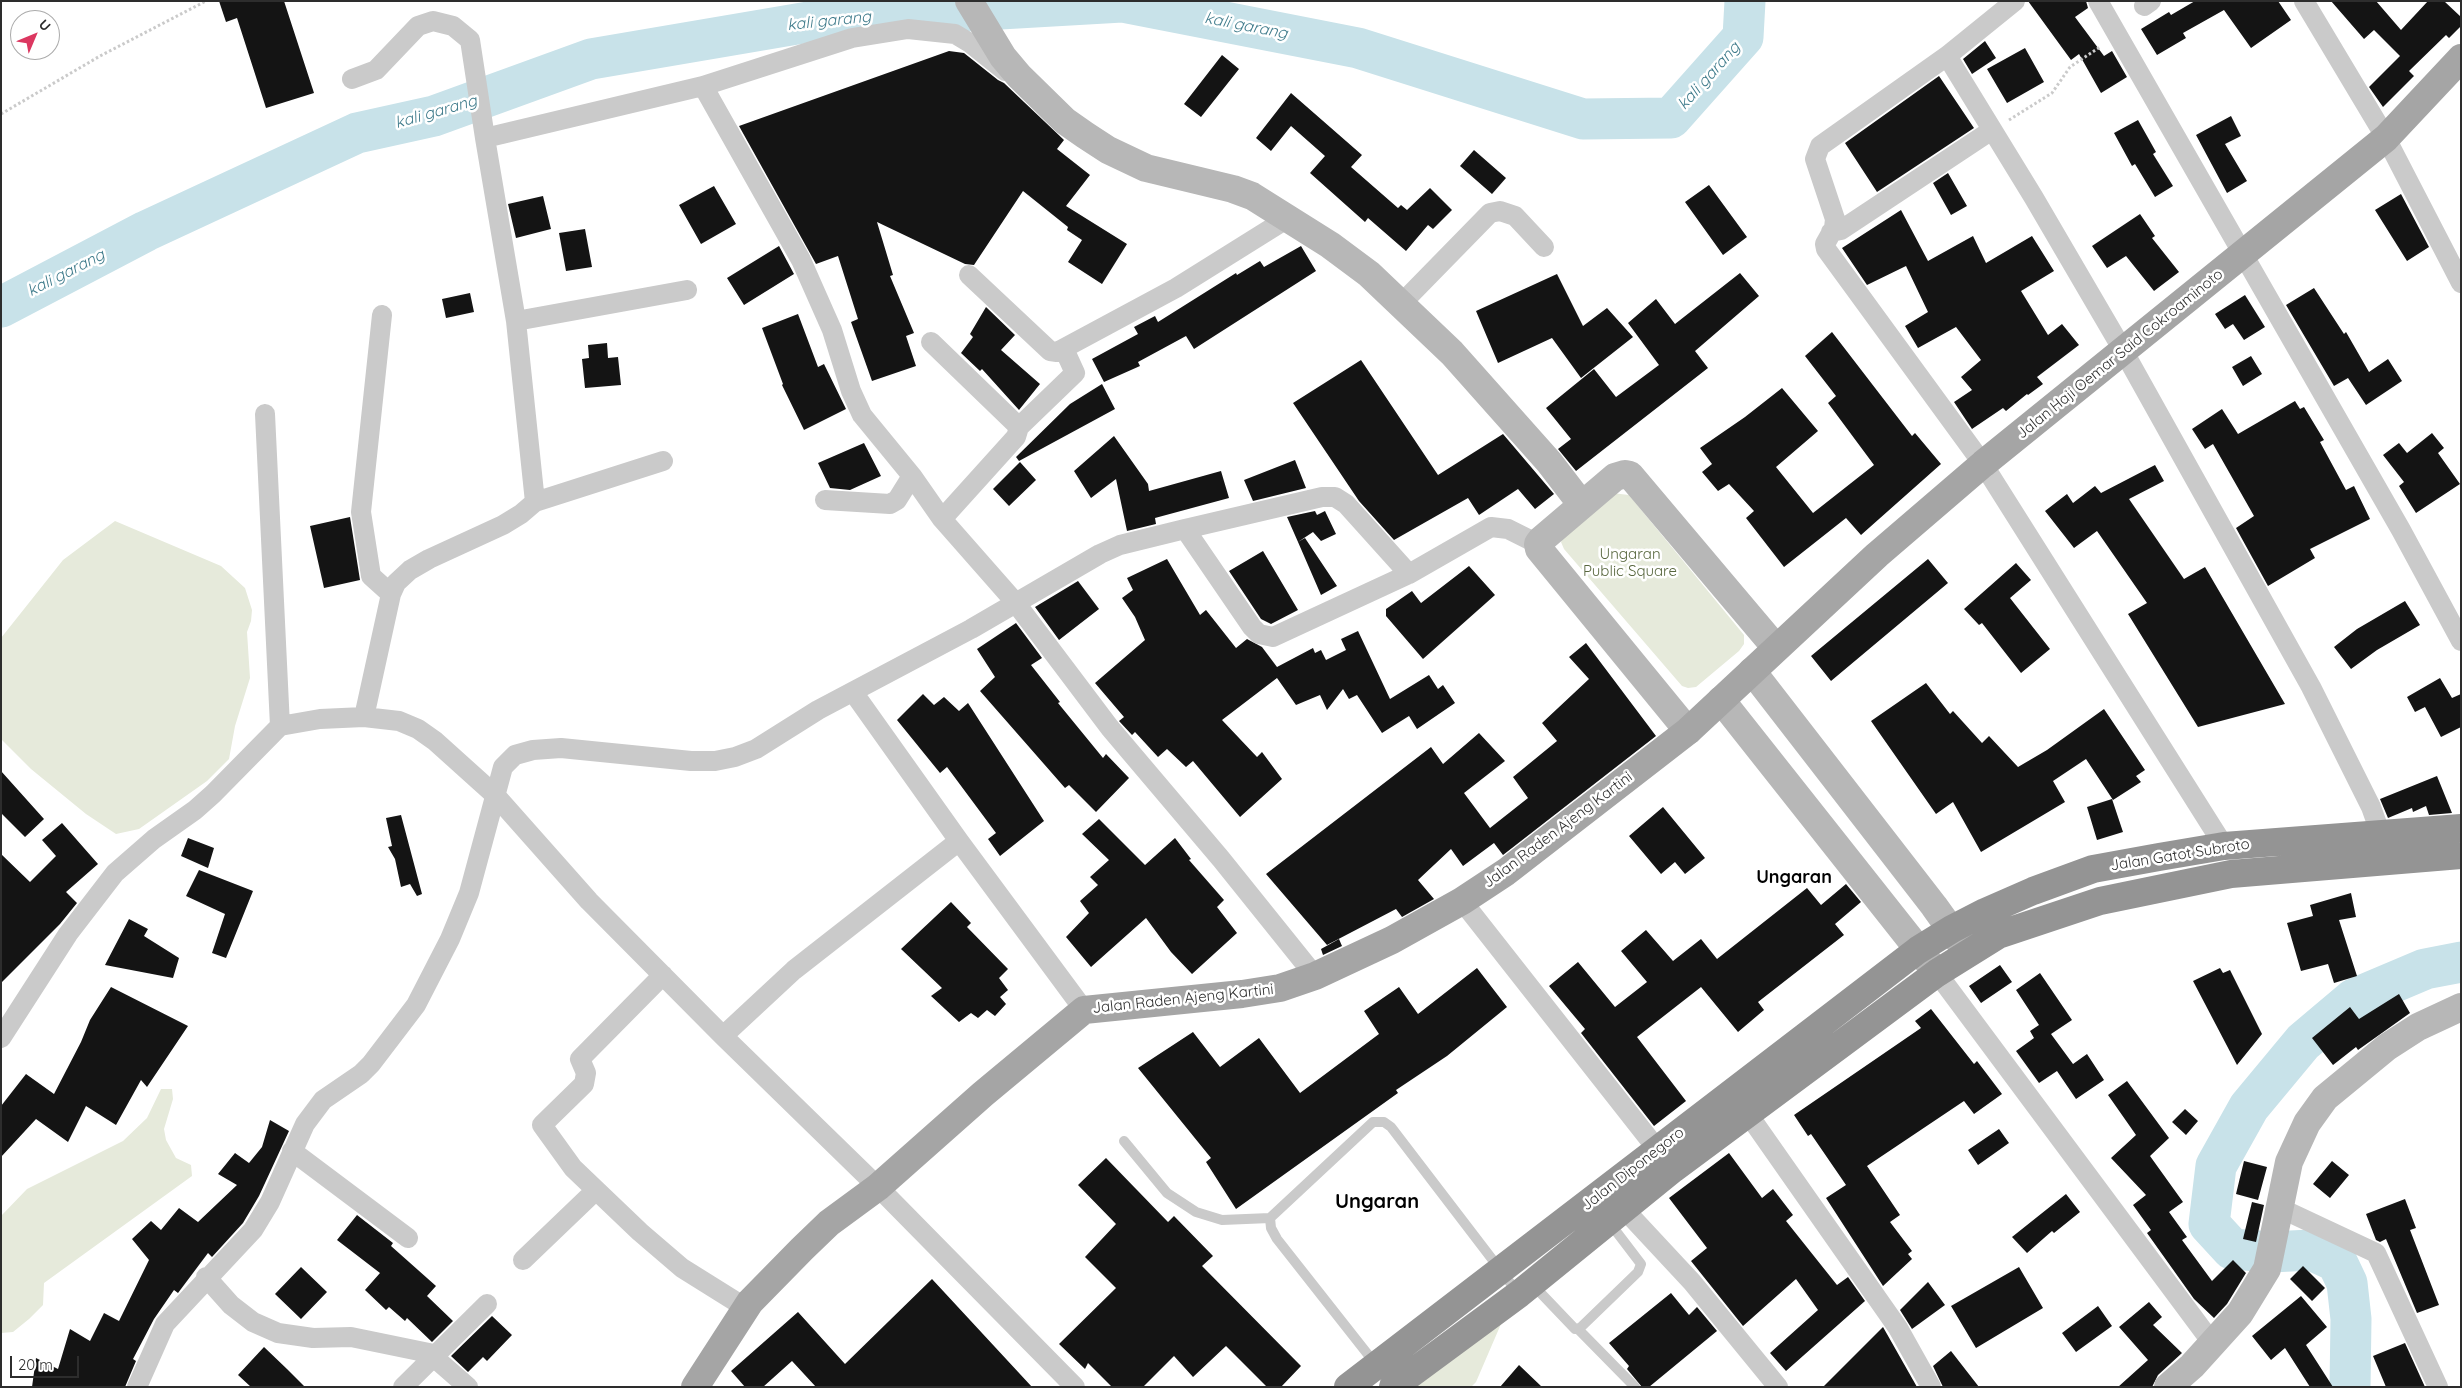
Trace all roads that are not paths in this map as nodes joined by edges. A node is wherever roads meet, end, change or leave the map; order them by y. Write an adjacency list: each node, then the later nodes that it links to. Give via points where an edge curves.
1 (969, 1): 9 (street, via 1003,57)
2 (2015, 1): 5 (street)
3 (2098, 1): 16 (street)
4 (2304, 1): 12 (street)
5 (1946, 56): 11 (street); 14 (street, via 1820,146 1815,159 1835,219)
6 (2461, 58): 12 (main road, Jalan Haji Oemar Said Cokroaminoto)
7 (352, 79): 10 (street, via 376,70 418,26 433,21 453,26 470,40)
8 (703, 86): 9 (street, via 852,38 908,28 955,34); 10 (street); 30 (street, via 800,260 832,330 850,392 862,416)
9 (1044, 102): 13 (street, via 1085,135 1139,165 1233,189 1252,196)
10 (484, 129): 22 (street)
11 (1992, 130): 14 (street, via 1848,225); 25 (street)
12 (2386, 138): 16 (main road, Jalan Haji Oemar Said Cokroaminoto); 18 (street)
13 (1288, 218): 20 (street, via 1369,274); 24 (street, via 1176,288)
14 (1831, 232): 29 (street, via 1826,239 1826,249)
15 (1544, 247): 20 (street, via 1514,216 1500,211 1490,213)
16 (2243, 254): 25 (main road, Jalan Haji Oemar Said Cokroaminoto); 40 (street, via 2401,530)
17 (968, 275): 24 (street, via 1050,351)
18 (2461, 283)
19 (687, 290): 22 (street)
20 (1401, 304): 33 (street, via 1452,353 1549,462)
21 (382, 315): 38 (street, via 361,512 371,576)
22 (516, 321): 32 (street)
23 (931, 342): 27 (street)
24 (1064, 349): 27 (street, via 1075,373)
25 (2124, 352): 29 (main road, Jalan Haji Oemar Said Cokroaminoto); 52 (street, via 2311,687 2371,807)
26 (266, 414): 46 (street)
27 (1019, 427): 34 (street, via 1016,437)
28 (663, 461): 32 (street)
29 (1983, 464): 41 (main road, Jalan Haji Oemar Said Cokroaminoto); 54 (street)
30 (912, 476): 31 (street, via 897,500 890,504); 34 (street)
31 (825, 500)
32 (535, 502): 38 (street, via 503,525 410,570 396,583)
33 (1582, 505): 36 (street); 41 (street, via 1615,477 1625,474 1634,478)
34 (942, 518): 39 (street)
35 (1184, 529): 37 (street, via 1322,496 1334,497 1346,504); 37 (street, via 1252,627 1259,634 1272,637); 39 (street, via 1120,545)
36 (1538, 544): 37 (street, via 1508,529 1492,527); 47 (street)
37 (1409, 574)
38 (391, 594): 45 (street)
39 (1015, 602): 43 (street); 62 (street, via 1110,728 1272,920)
40 (2461, 642)
41 (1776, 648): 42 (main road, Jalan Raden Ajeng Kartini)
42 (1752, 671): 44 (main road, Jalan Raden Ajeng Kartini); 49 (street)
43 (853, 692): 48 (street, via 756,749 722,760 691,761 561,748 515,755 503,767); 53 (street)
44 (1721, 700): 47 (main road, Jalan Raden Ajeng Kartini); 51 (street)
45 (364, 717): 46 (street); 48 (street, via 399,721 418,729)
46 (280, 726): 65 (street, via 207,799 116,873 68,934)
47 (1688, 731): 56 (main road, Jalan Raden Ajeng Kartini, via 1506,872)
48 (495, 795): 61 (street, via 583,894); 70 (street, via 469,893 450,939 416,1005 371,1064 323,1100 305,1124)
49 (1859, 807): 51 (street); 57 (street)
50 (2461, 828): 52 (highway, Jalan Gatot Subroto)
51 (1828, 833): 58 (street)
52 (2381, 835): 54 (highway, Jalan Gatot Subroto)
53 (959, 841): 64 (street); 66 (street, via 794,970)
54 (2224, 846): 57 (highway, Jalan Gatot Subroto, via 2093,869 2033,890)
55 (2461, 855): 59 (highway, Jalan Gatot Subroto, via 2231,874 2141,891 2039,920 1998,935)
56 (1462, 901): 62 (main road, Jalan Raden Ajeng Kartini, via 1392,940); 69 (street)
57 (1952, 928): 58 (highway, Jalan Gatot Subroto); 59 (street)
58 (1918, 950): 60 (street); 69 (highway, Jalan Diponegoro)
59 (1967, 952): 60 (highway, Jalan Gatot Subroto)
60 (1936, 973): 67 (highway, Jalan Diponegoro); 84 (street)
61 (662, 975): 66 (street); 72 (street, via 580,1058 586,1073 584,1084 542,1124 573,1168)
62 (1315, 976): 64 (main road, Jalan Raden Ajeng Kartini, via 1280,988 1242,994)
63 (2461, 1007): 74 (street, via 2418,1027 2387,1047 2325,1098 2307,1123 2289,1162)
64 (1084, 1010): 71 (main road, Jalan Raden Ajeng Kartini)
65 (4, 1026)
66 (722, 1036): 71 (street)
67 (1748, 1114): 73 (highway, Jalan Diponegoro); 95 (street, via 1898,1328)
68 (1124, 1141): 75 (lane, via 1167,1193 1196,1212 1222,1220)
69 (1657, 1149): 78 (highway, Jalan Diponegoro)
70 (292, 1151): 76 (street); 79 (street, via 270,1202 253,1230)
71 (878, 1187): 82 (main road, Jalan Raden Ajeng Kartini, via 822,1230); 91 (street)
72 (595, 1191): 77 (street); 82 (street, via 682,1268)
73 (1616, 1215): 80 (highway, Jalan Diponegoro); 83 (lane, via 1641,1264 1638,1272); 94 (street, via 1697,1289)
74 (2278, 1217): 84 (street, via 2267,1269 2240,1313); 97 (street, via 2376,1253)
75 (1270, 1218): 78 (lane, via 1374,1122 1384,1122); 86 (lane, via 1277,1239)
76 (408, 1238)
77 (523, 1260)
78 (1500, 1270): 80 (lane); 86 (highway, Jalan Diponegoro)
79 (206, 1277): 85 (street, via 231,1305 253,1322 278,1333 313,1338 351,1337); 87 (street, via 164,1324)
80 (1525, 1289): 83 (lane); 86 (highway, Jalan Diponegoro)
81 (487, 1304): 85 (street)
82 (746, 1308): 90 (main road, Jalan Raden Ajeng Kartini)
83 (1578, 1329): 93 (lane)
84 (2213, 1344): 96 (street)
85 (434, 1356): 88 (street); 89 (street)
86 (1387, 1380): 92 (highway, Jalan Diponegoro)
87 (137, 1387)
88 (403, 1387)
89 (468, 1387)
90 (695, 1387)
91 (1074, 1387)
92 (1348, 1387)
93 (1635, 1387)
94 (1778, 1387)
95 (1931, 1387)
96 (2168, 1387)
97 (2438, 1387)

